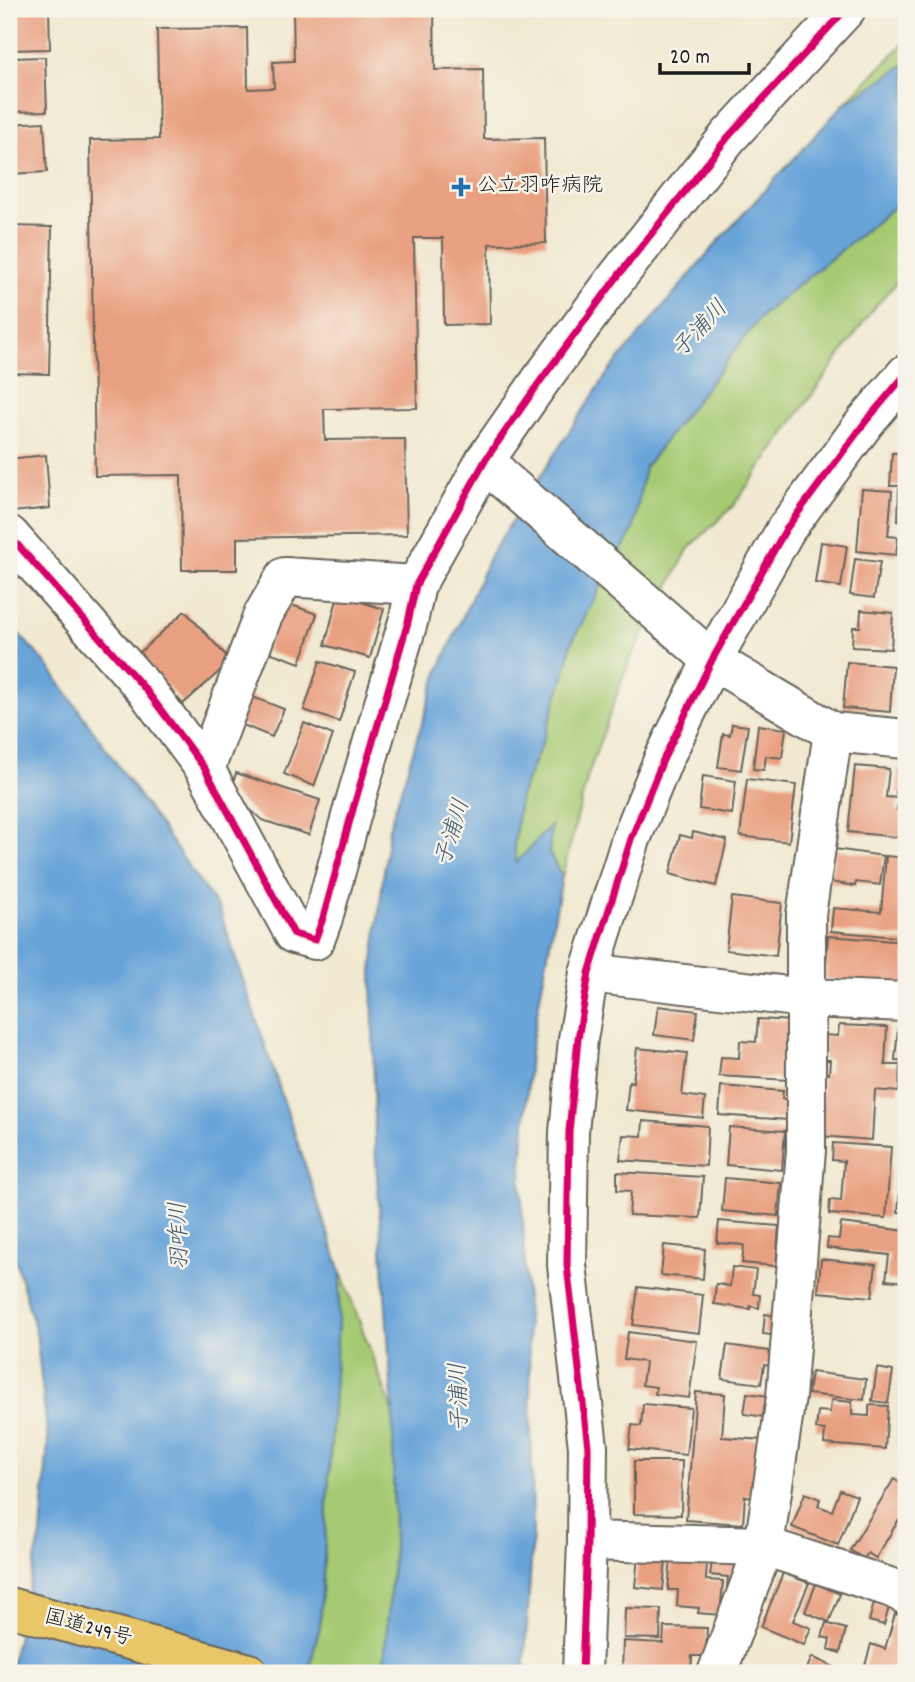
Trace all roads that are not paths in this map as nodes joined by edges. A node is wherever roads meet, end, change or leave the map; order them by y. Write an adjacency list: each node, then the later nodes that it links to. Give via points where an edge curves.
1 (846, 9): 3 (street, via 728,138 618,276 541,380)
2 (906, 374): 6 (street, via 786,529)
3 (495, 469): 5 (street); 6 (street)
4 (9, 535): 9 (street, via 146,690)
5 (416, 585): 9 (street, via 285,578 263,615); 9 (street, via 315,940 294,934)
6 (703, 653): 7 (street); 10 (street, via 631,839)
7 (833, 732): 8 (street); 11 (street, via 806,915)
8 (906, 739)
9 (205, 769)
10 (589, 973): 11 (street); 13 (street, via 569,1132 566,1265 588,1447)
11 (806, 998): 12 (street); 14 (street, via 806,1150 786,1397)
12 (906, 1002)
13 (587, 1541): 14 (street); 18 (street)
14 (764, 1546): 15 (street); 19 (street)
15 (902, 1581)
16 (9, 1607): 17 (highway, 国道249号)
17 (249, 1673)
18 (582, 1673)
19 (717, 1673)

